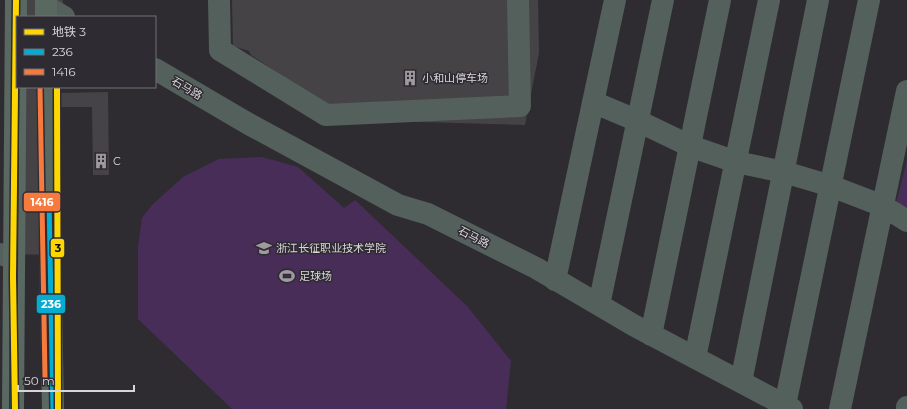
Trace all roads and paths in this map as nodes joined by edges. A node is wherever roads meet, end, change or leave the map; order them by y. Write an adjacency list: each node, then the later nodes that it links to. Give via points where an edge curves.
1 (16, 0): 21 (main road)
2 (219, 0): 3 (street, via 220,50 326,115 520,106)
3 (518, 0)
4 (614, 0): 13 (street)
5 (663, 0): 14 (street)
6 (720, 0): 15 (street)
7 (769, 0): 16 (street)
8 (818, 0): 17 (street)
9 (869, 0): 18 (street)
10 (156, 70): 22 (street, 石马路, via 247,123 398,205 428,214)
11 (48, 88): 29 (main road)
12 (907, 91): 19 (street)
13 (593, 102): 14 (street); 22 (street)
14 (638, 121): 15 (street); 23 (street)
15 (690, 146): 16 (street); 24 (street)
16 (736, 162): 17 (street); 25 (street)
17 (784, 172): 18 (street); 26 (street)
18 (831, 186): 19 (street); 27 (street)
19 (883, 206): 20 (street); 30 (street)
20 (907, 221)
21 (7, 256): 28 (main road)
22 (555, 280): 23 (street, 石马路)
23 (599, 305): 24 (street, 石马路)
24 (651, 335): 25 (street, 石马路)
25 (695, 358): 26 (street, 石马路)
26 (742, 382): 27 (street, 石马路)
27 (788, 407)
28 (14, 409)
29 (53, 409)
30 (840, 409)

